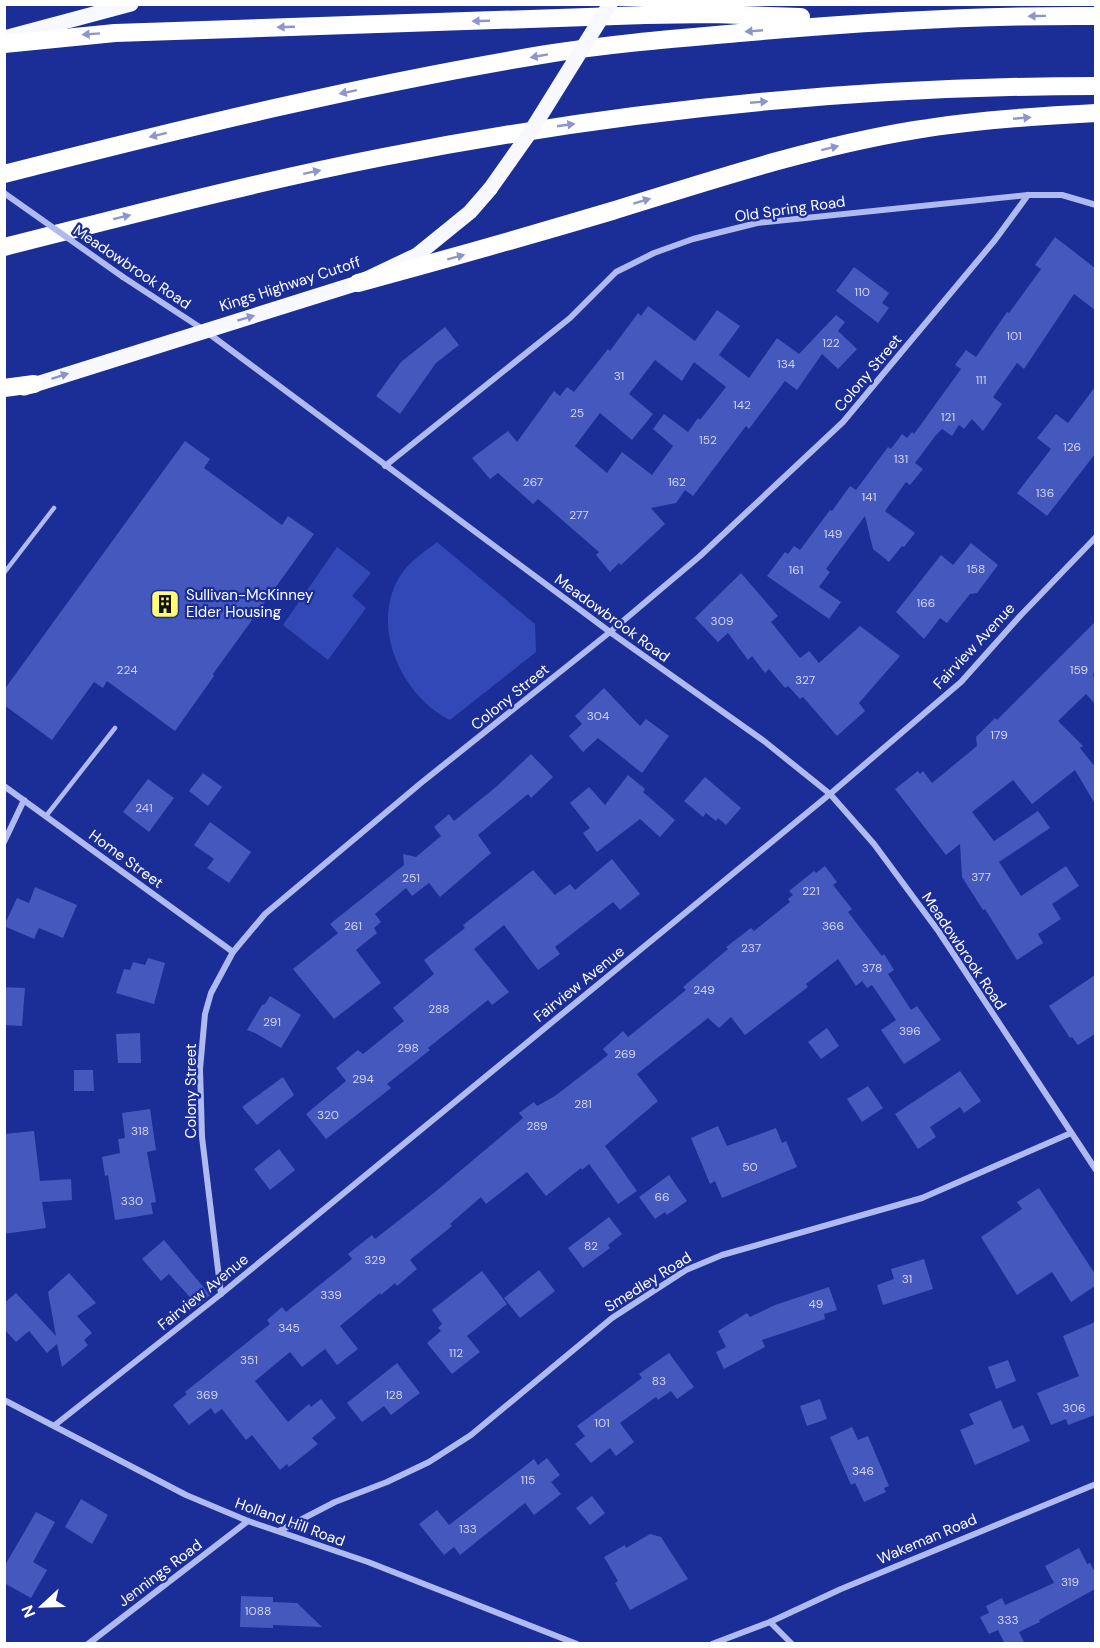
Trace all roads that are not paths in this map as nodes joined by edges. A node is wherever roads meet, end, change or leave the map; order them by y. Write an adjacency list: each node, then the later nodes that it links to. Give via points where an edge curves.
1 (131, 4): 5 (main road)
2 (610, 4): 14 (main road, Kings Highway Cutoff, bridge, via 531,131 470,213 417,255)
3 (1095, 16): 4 (highway, one-way to 4)
4 (896, 21): 6 (highway, one-way to 6, via 645,15 115,33); 9 (highway, one-way to 9, via 637,43 465,68 292,103)
5 (4, 38)
6 (4, 44)
7 (1095, 86): 13 (highway, one-way to 7, via 298,174 545,128 798,98)
8 (1095, 113): 14 (highway, one-way to 8, via 865,139 967,123)
9 (4, 174)
10 (4, 193): 15 (street, Meadowbrook Road, bridge)
11 (1028, 195): 12 (street, Old Spring Road, via 1062,195); 19 (street, Old Spring Road, via 757,223 654,253 616,272 570,318); 23 (street, Colony Street, via 843,422 700,556)
12 (1095, 205)
13 (4, 247)
14 (358, 282): 15 (main road, Kings Highway Cutoff, one-way to 14)
15 (204, 330): 16 (main road, Kings Highway Cutoff, one-way to 15); 19 (street, Meadowbrook Road)
16 (34, 384): 17 (highway); 18 (main road, Kings Highway Cutoff)
17 (4, 388)
18 (4, 395)
19 (385, 466): 23 (street, Meadowbrook Road)
20 (54, 508): 22 (lane)
21 (1095, 537): 26 (street, Fairview Avenue, via 961,682)
22 (4, 573)
23 (610, 632): 26 (street, Meadowbrook Road, via 764,741); 30 (street, Colony Street, via 265,914)
24 (115, 728): 28 (lane)
25 (4, 786): 27 (street, Home Street)
26 (830, 794): 31 (street, Meadowbrook Road, via 874,844 939,932); 33 (street, Fairview Avenue)
27 (24, 801): 28 (street, Home Street); 29 (street)
28 (46, 816): 30 (street, Home Street)
29 (4, 842)
30 (233, 952): 33 (street, Colony Street, via 211,993 205,1014 200,1070 202,1137)
31 (1071, 1133): 32 (street, Meadowbrook Road); 38 (street, Smedley Road, via 921,1198 733,1252 686,1270 612,1318 471,1435 429,1462 335,1502)
32 (1095, 1170)
33 (221, 1294): 35 (street, Fairview Avenue)
34 (4, 1400): 35 (street, Holland Hill Road)
35 (55, 1425): 37 (street, Holland Hill Road, via 186,1495)
36 (1095, 1484): 39 (street, Wakeman Road, via 851,1584)
37 (248, 1521): 38 (street, Holland Hill Road); 40 (street, Jennings Road)
38 (279, 1532): 41 (street, Holland Hill Road, via 368,1562)
39 (770, 1622): 42 (street); 43 (street)
40 (88, 1644)
41 (577, 1644)
42 (712, 1644)
43 (792, 1644)

